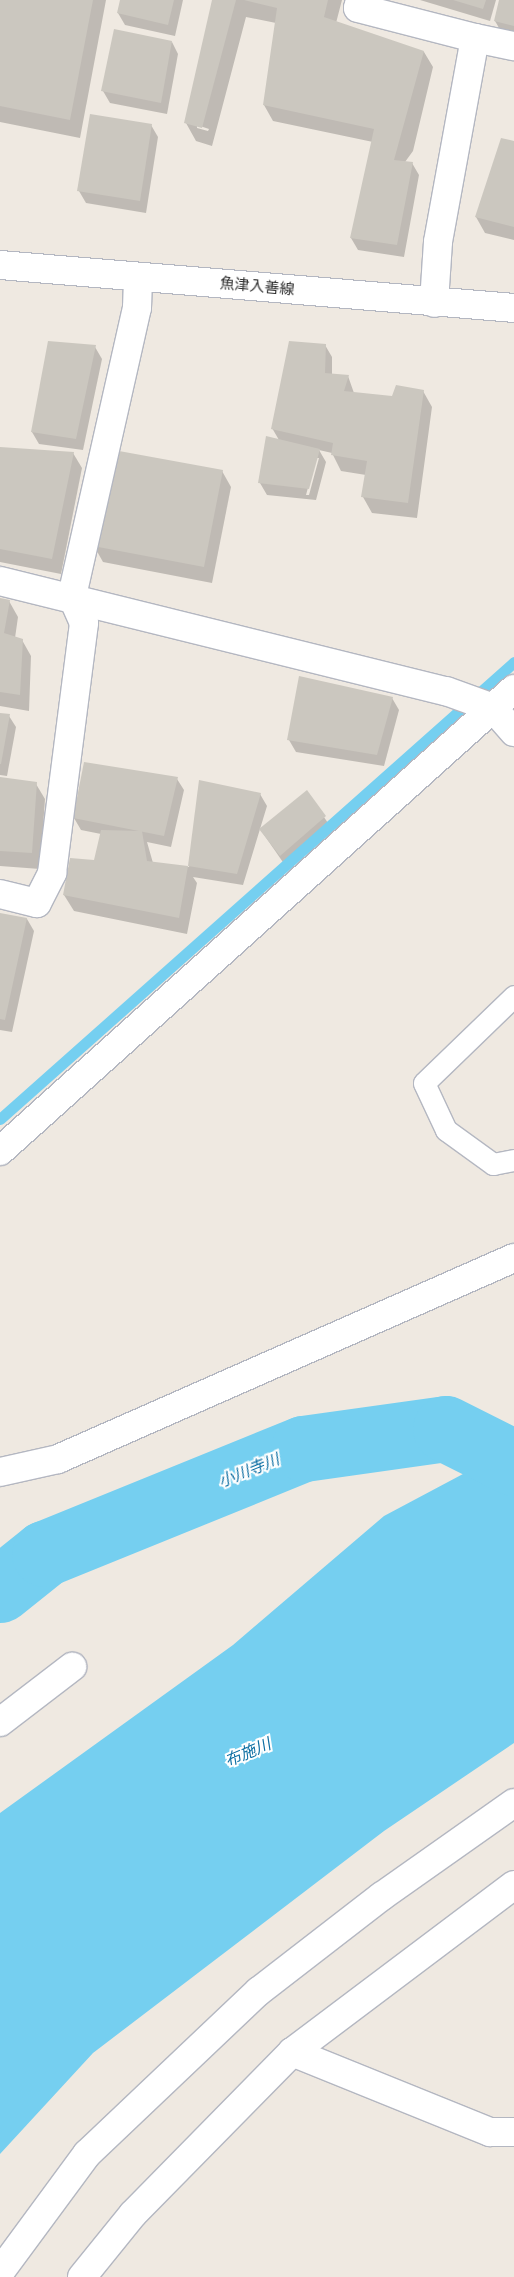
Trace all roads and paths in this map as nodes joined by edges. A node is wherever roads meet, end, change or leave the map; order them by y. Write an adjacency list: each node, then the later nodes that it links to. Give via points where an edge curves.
1 (360, 0): 2 (street, via 358,8)
2 (475, 38): 3 (street); 6 (street, via 438,242)
3 (514, 46)
4 (0, 265): 5 (street, 魚津入善線)
5 (138, 277): 6 (street, 魚津入善線); 9 (street, via 137,308)
6 (434, 303): 7 (street, 魚津入善線)
7 (514, 308)
8 (0, 581): 9 (street)
9 (72, 596): 11 (street, via 446,691); 13 (street, via 84,623 52,873 36,903)
10 (514, 689): 11 (street)
11 (493, 708): 12 (street); 15 (street)
12 (514, 732)
13 (0, 894)
14 (514, 996): 16 (lane, via 424,1083 446,1130 493,1164)
15 (0, 1151)
16 (514, 1160)
17 (514, 1258): 18 (street, via 58,1459)
18 (0, 1472)
19 (72, 1668): 20 (street)
20 (0, 1722)
21 (514, 1803): 25 (street, via 382,1896 260,1991 87,2154)
22 (514, 1885): 23 (street)
23 (292, 2052): 24 (street, via 490,2132); 26 (street, via 133,2214)
24 (514, 2132)
25 (0, 2272)
26 (82, 2277)

